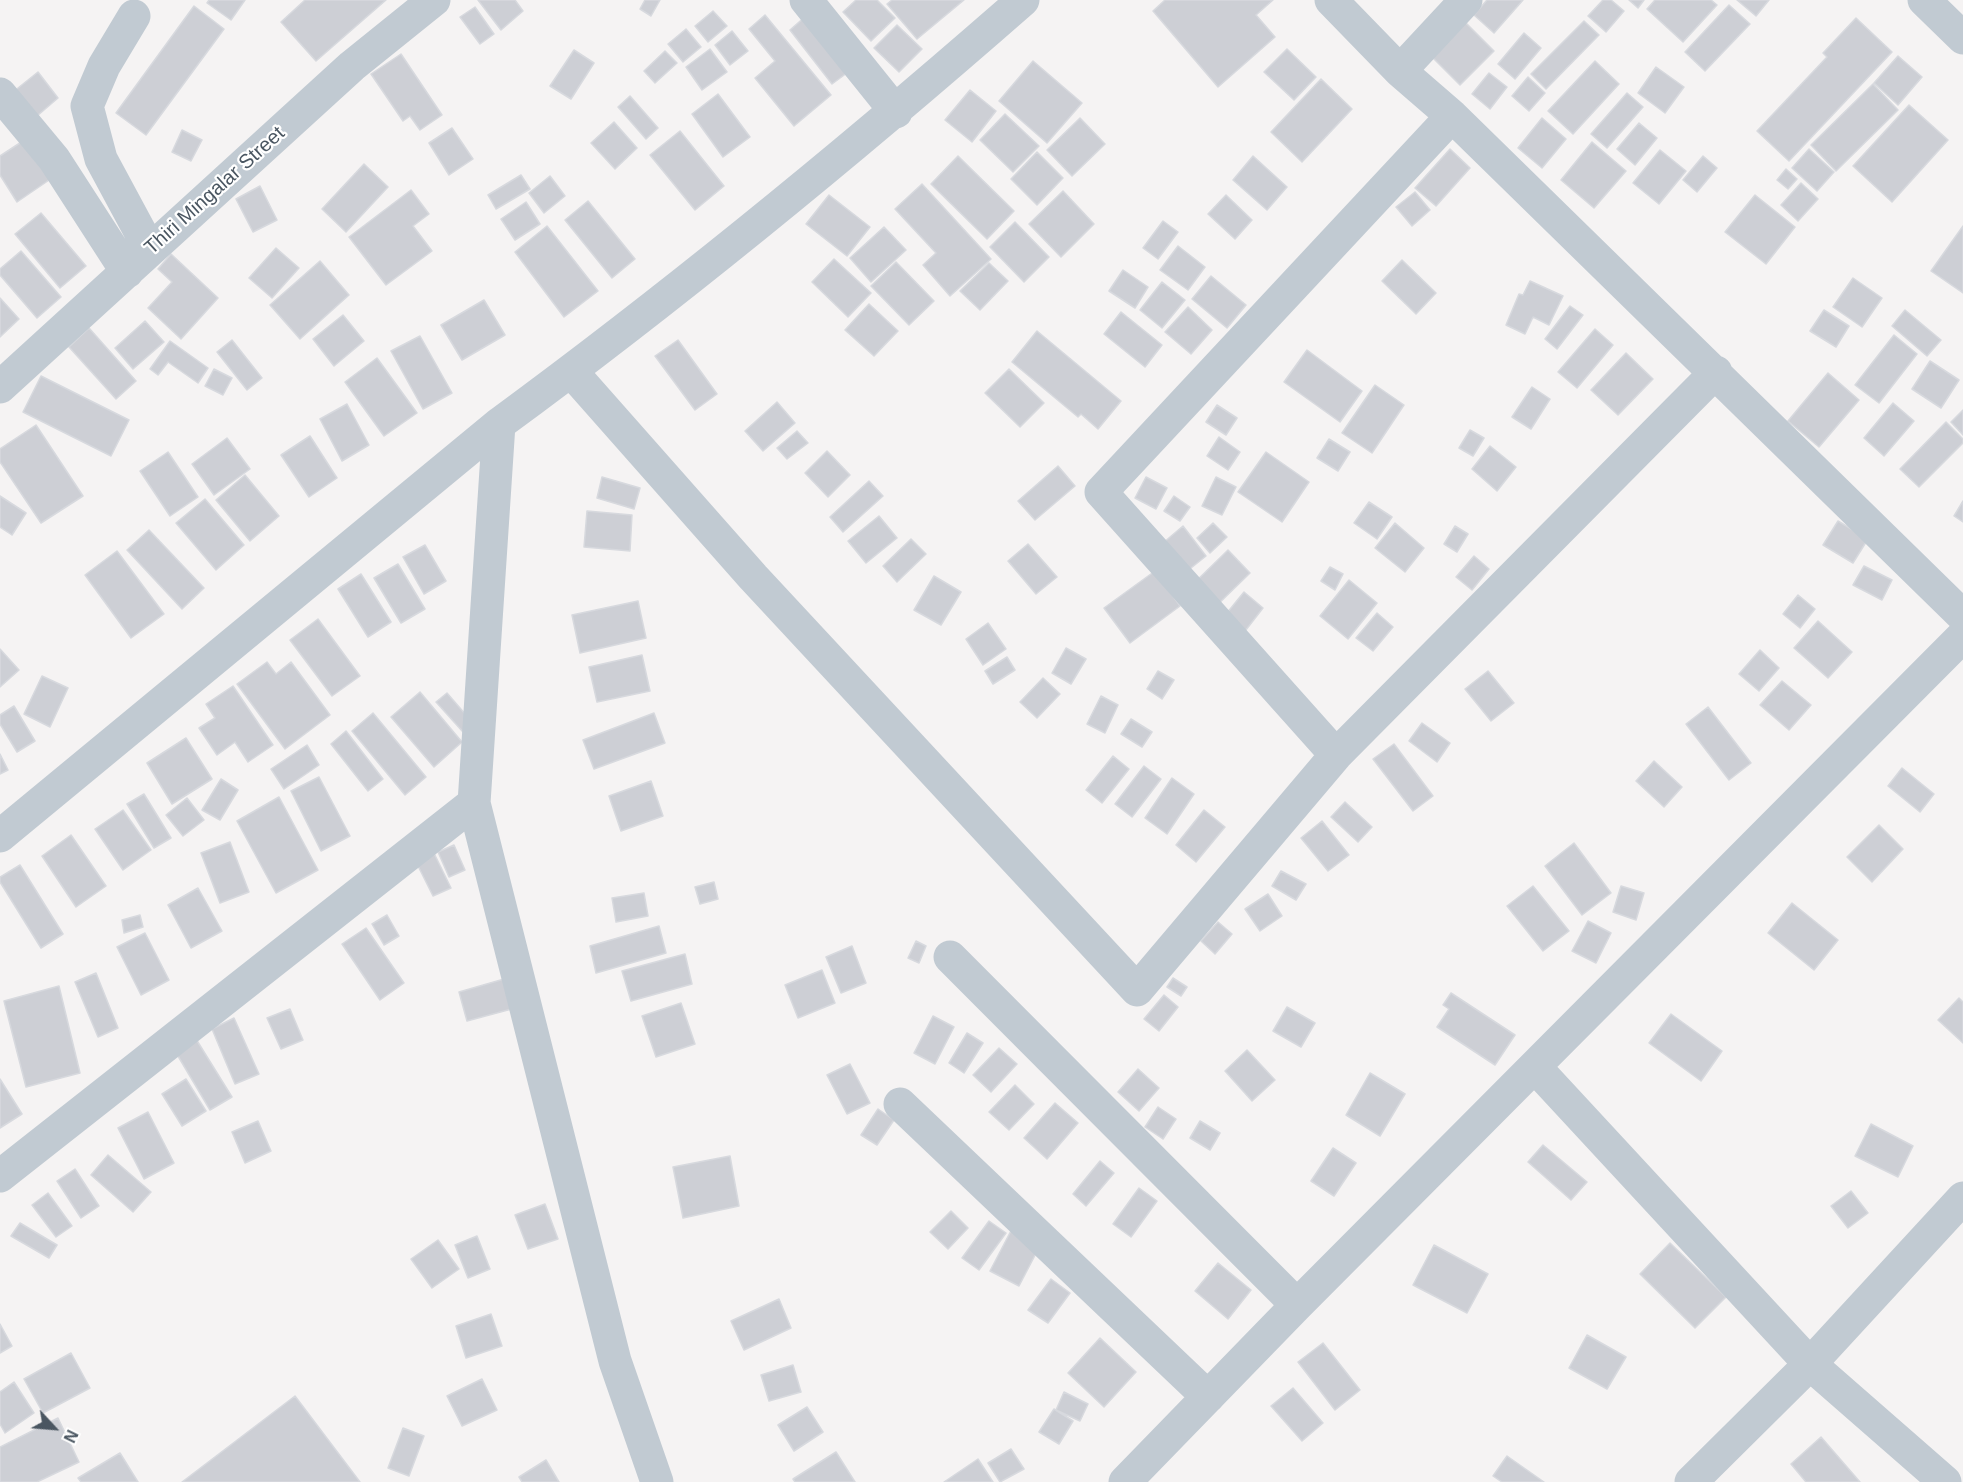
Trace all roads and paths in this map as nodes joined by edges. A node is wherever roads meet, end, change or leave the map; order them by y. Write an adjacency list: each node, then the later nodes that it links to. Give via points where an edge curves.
1 (434, 0): 13 (street, Thiri Mingalar Street, via 352,66)
2 (806, 0): 11 (street)
3 (1023, 0): 11 (street)
4 (1331, 0): 9 (street)
5 (1466, 0): 9 (street)
6 (1924, 0): 8 (street)
7 (134, 16): 13 (street, via 104,66 87,106 101,159)
8 (1963, 38)
9 (1400, 71): 12 (street)
10 (0, 94): 14 (street, via 54,159)
11 (896, 111): 15 (street)
12 (1452, 116): 16 (street); 21 (street, via 1101,492)
13 (150, 250): 14 (street, Thiri Mingalar Street)
14 (127, 272): 17 (street, Thiri Mingalar Street)
15 (571, 371): 18 (street); 21 (street, via 753,577 1137,990)
16 (1716, 372): 19 (street); 21 (street)
17 (0, 387)
18 (499, 424): 22 (street); 23 (street)
19 (1963, 616)
20 (1963, 636): 25 (street)
21 (1336, 755)
22 (474, 803): 27 (street); 32 (street, via 615,1361)
23 (0, 836)
24 (950, 957): 29 (street)
25 (1534, 1067): 29 (street); 30 (street)
26 (900, 1104): 31 (street)
27 (0, 1176)
28 (1963, 1198): 30 (street)
29 (1297, 1305): 31 (street)
30 (1810, 1364): 34 (street); 35 (street)
31 (1208, 1397): 33 (street)
32 (657, 1482)
33 (1125, 1482)
34 (1691, 1482)
35 (1945, 1482)

